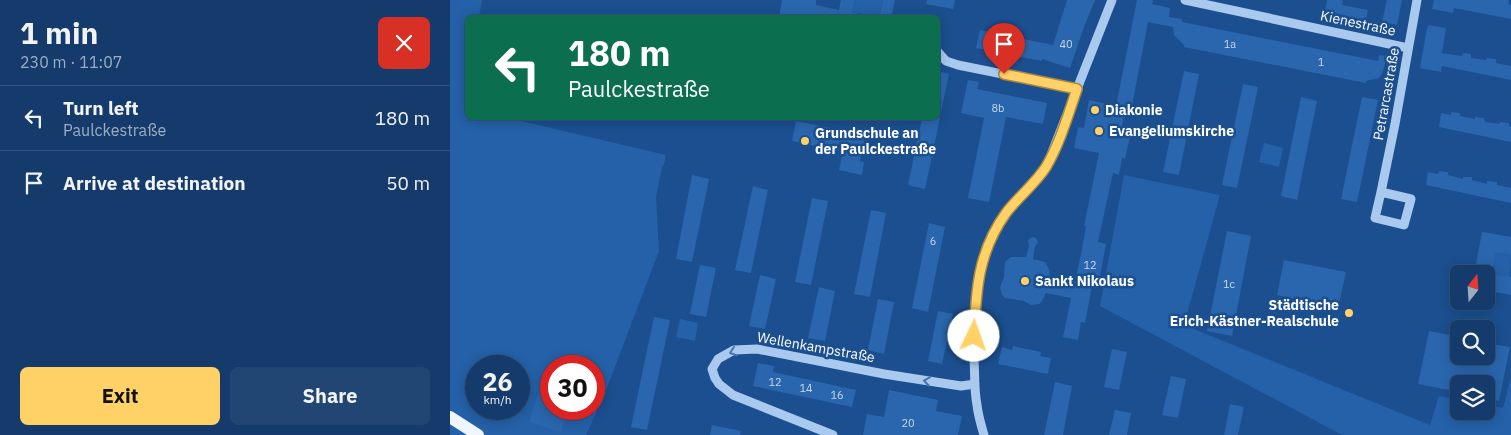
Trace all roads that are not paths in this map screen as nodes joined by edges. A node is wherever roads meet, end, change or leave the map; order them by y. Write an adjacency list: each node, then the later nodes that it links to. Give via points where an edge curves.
1 (1112, 0): 6 (street)
2 (1184, 0): 4 (street, Kienestraße)
3 (1417, 0): 4 (street, Petrarcastraße)
4 (1408, 48): 7 (street, Petrarcastraße)
5 (940, 54): 6 (street, via 946,62)
6 (1077, 89): 8 (street, via 1045,168 994,232 980,270 975,317)
7 (1381, 192): 7 (street, Petrarcastraße, via 1375,218 1404,225 1410,199)
8 (975, 384): 11 (street, Wellenkampstraße, one-way to 11, via 961,386 878,373 757,349 734,350 718,359 712,369 715,378 733,395); 12 (street)
9 (450, 417): 10 (main road)
10 (478, 435)
11 (833, 435)
12 (984, 435)

